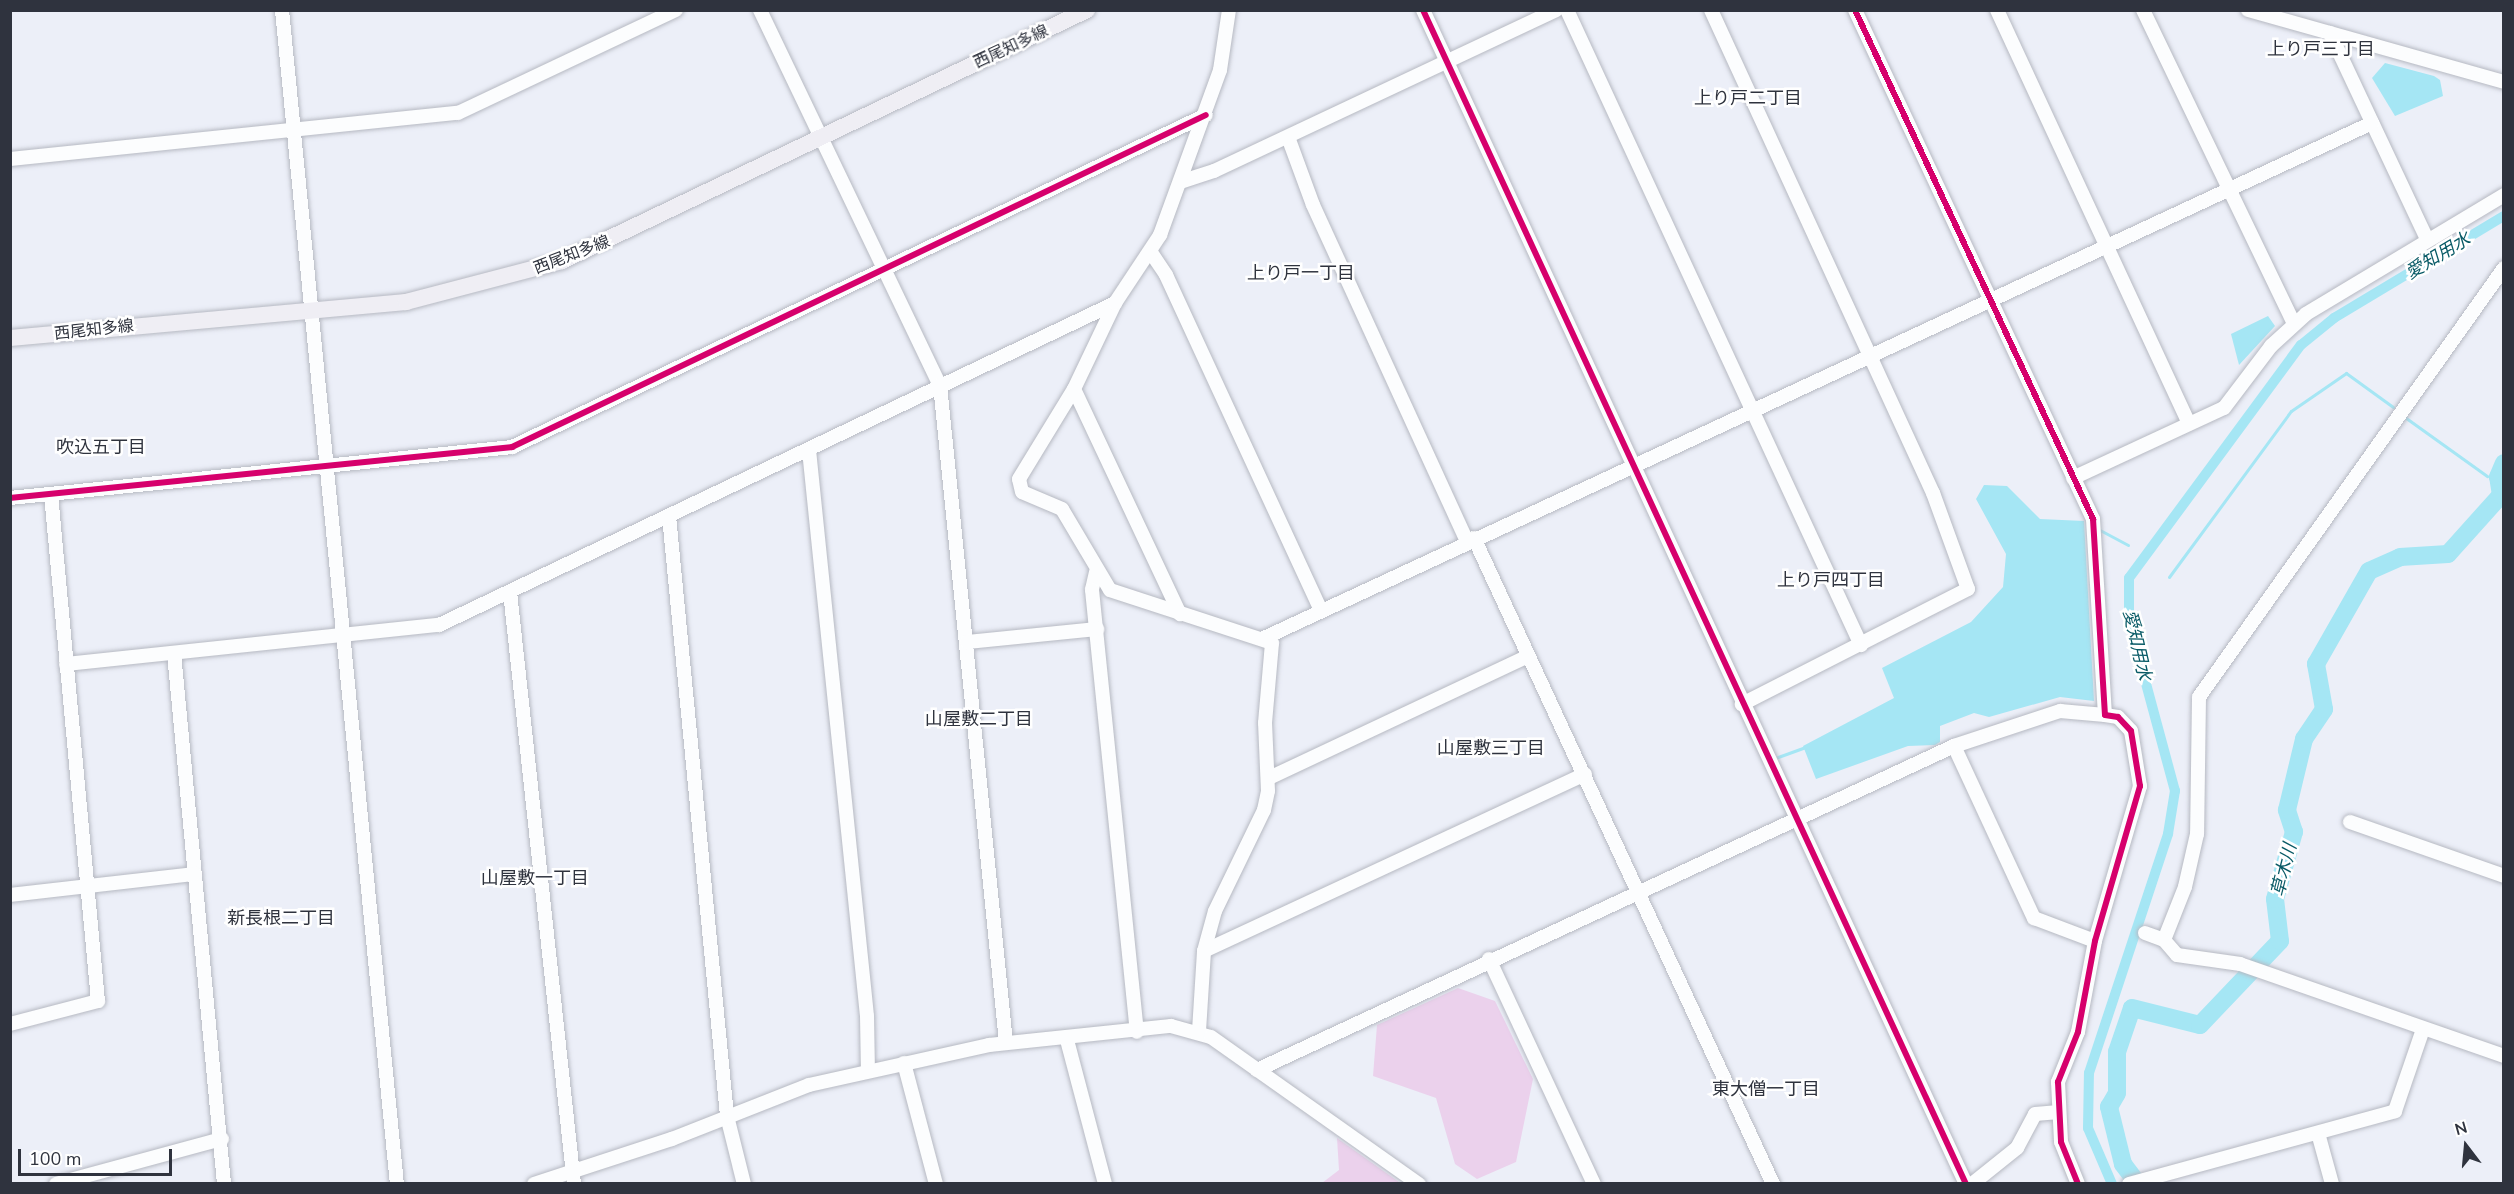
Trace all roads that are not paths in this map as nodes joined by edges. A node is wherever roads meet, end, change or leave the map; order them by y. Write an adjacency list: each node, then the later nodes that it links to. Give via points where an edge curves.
1 (282, 10): 19 (street)
2 (676, 10): 19 (street, via 458,113)
3 (1087, 10): 20 (main road, 西尾知多線)
4 (1229, 10): 17 (street, via 1220,70)
5 (1423, 10): 15 (street)
6 (1556, 10): 15 (street)
7 (1568, 10): 39 (street)
8 (1711, 10): 36 (street)
9 (1855, 10): 31 (street)
10 (1997, 10): 27 (street)
11 (2143, 10): 24 (street)
12 (2247, 10): 14 (street)
13 (763, 12): 20 (street)
14 (2330, 33): 16 (street); 18 (street)
15 (1446, 62): 21 (street); 42 (street)
16 (2504, 82)
17 (1206, 115): 23 (street); 29 (street)
18 (2372, 123): 24 (street); 26 (street)
19 (294, 131): 22 (street); 33 (street)
20 (821, 137): 29 (street); 33 (main road, 西尾知多線, via 562,261 406,302)
21 (1288, 137): 23 (street, via 1192,181); 48 (street, via 1314,205)
22 (10, 159)
23 (1180, 182): 28 (street)
24 (2225, 191): 27 (street); 34 (street)
25 (2504, 195): 26 (street)
26 (2427, 239): 34 (street)
27 (2106, 247): 31 (street); 40 (street)
28 (1149, 251): 32 (street); 51 (street, via 1166,274)
29 (886, 268): 37 (street); 43 (street, via 512,447)
30 (2504, 268): 74 (street, via 2199,697 2197,834 2185,887)
31 (1989, 301): 36 (street); 44 (street)
32 (1115, 303): 37 (street); 38 (street)
33 (311, 308): 35 (main road, 西尾知多線); 43 (street)
34 (2294, 324): 40 (street, via 2224,408)
35 (10, 338)
36 (1871, 356): 39 (street); 57 (street, via 1933,493 1968,589)
37 (940, 386): 41 (street); 56 (street)
38 (1074, 389): 49 (street, via 1019,479 1022,492 1062,509); 52 (street)
39 (1753, 411): 42 (street); 57 (street)
40 (2189, 424): 44 (street)
41 (809, 450): 47 (street); 87 (street, via 867,1016)
42 (1633, 465): 48 (street); 61 (street)
43 (325, 467): 45 (street); 54 (street)
44 (2073, 478): 62 (street, via 2093,519)
45 (51, 494): 46 (street); 60 (street)
46 (10, 498)
47 (669, 516): 50 (street); 89 (street)
48 (1470, 539): 51 (street); 59 (street)
49 (1096, 572): 52 (street, via 1123,598); 53 (street)
50 (510, 592): 54 (street, via 439,625); 92 (street)
51 (1320, 609): 55 (street)
52 (1180, 614): 55 (street)
53 (1097, 629): 56 (street); 81 (street)
54 (342, 634): 58 (street); 96 (street)
55 (1264, 638): 65 (street, via 1272,643 1275,657 1265,723)
56 (967, 642): 83 (street)
57 (1861, 645): 61 (street)
58 (174, 653): 60 (street); 68 (street)
59 (1528, 656): 64 (street); 65 (street)
60 (66, 664): 70 (street)
61 (1742, 704): 66 (street)
62 (2105, 715): 63 (street, via 2060,711); 75 (street, via 2118,717 2131,731 2140,786)
63 (1954, 746): 66 (street); 75 (street, via 2034,918)
64 (1585, 774): 71 (street); 76 (street)
65 (1269, 778): 76 (street, via 1264,810 1215,911)
66 (1795, 816): 71 (street); 103 (street)
67 (2350, 822): 69 (street)
68 (195, 874): 70 (street); 91 (street)
69 (2504, 876)
70 (86, 886): 72 (street); 78 (street, via 98,1001)
71 (1638, 890): 77 (street); 102 (street)
72 (10, 896)
73 (2145, 933): 74 (street)
74 (2164, 940): 79 (street, via 2177,955 2240,964)
75 (2095, 941): 88 (street, via 2078,1032 2060,1068)
76 (1204, 951): 80 (street)
77 (1490, 959): 86 (street); 101 (street)
78 (10, 1024)
79 (2423, 1029): 84 (street); 90 (street, via 2395,1111)
80 (1199, 1031): 81 (street, via 1171,1026); 86 (street)
81 (1137, 1032): 82 (street)
82 (1067, 1040): 83 (street); 100 (street)
83 (1006, 1043): 85 (street)
84 (2504, 1056)
85 (904, 1063): 87 (street); 99 (street)
86 (1257, 1070): 93 (street)
87 (868, 1071): 89 (street, via 809,1085)
88 (2056, 1112): 104 (street, via 2035,1114 2017,1148); 105 (street)
89 (727, 1116): 92 (street); 98 (street)
90 (2318, 1133): 106 (street); 107 (street)
91 (222, 1139): 94 (street); 95 (street)
92 (573, 1178): 97 (street)
93 (1416, 1183)
94 (56, 1184)
95 (224, 1184)
96 (397, 1184)
97 (534, 1184)
98 (744, 1184)
99 (936, 1184)
100 (1105, 1184)
101 (1594, 1184)
102 (1773, 1184)
103 (1966, 1184)
104 (1972, 1184)
105 (2078, 1184)
106 (2130, 1184)
107 (2332, 1184)

